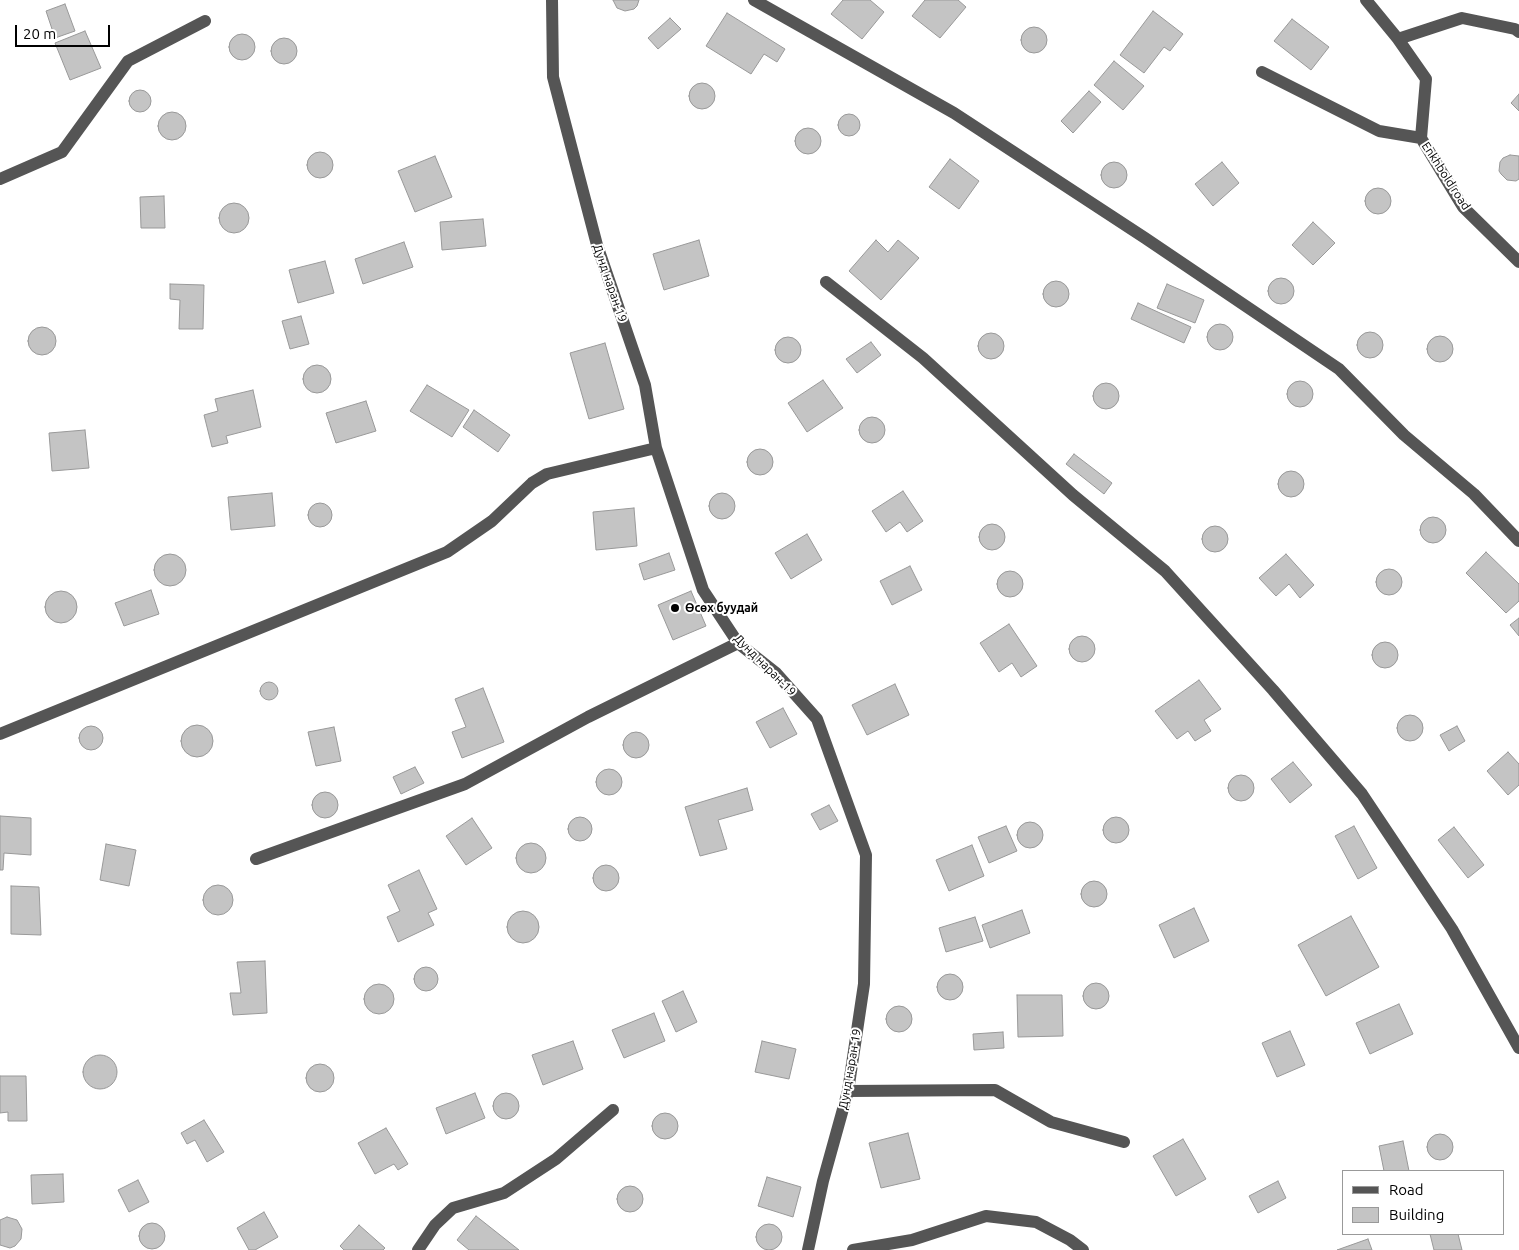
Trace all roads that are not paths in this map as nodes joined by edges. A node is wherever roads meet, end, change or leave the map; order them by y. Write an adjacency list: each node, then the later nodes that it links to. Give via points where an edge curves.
1 (552, 0): 12 (street, Дунд наран-19, via 553,77 597,245 646,385)
2 (754, 0): 13 (street, via 954,113 1339,369 1404,435 1474,494)
3 (1366, 0): 6 (street, Enkhbold road)
4 (205, 21): 9 (street, via 128,61 62,152)
5 (1519, 32): 6 (street, via 1462,18)
6 (1398, 39): 8 (street, Enkhbold road, via 1426,78)
7 (1262, 72): 8 (street, via 1379,132)
8 (1421, 138): 10 (street, Enkhbold road, via 1463,207)
9 (0, 179)
10 (1519, 262)
11 (826, 282): 17 (street, via 922,358 1073,495 1165,571 1273,690 1362,794 1452,929)
12 (656, 448): 14 (street, Дунд наран-19, via 703,590); 15 (street, via 547,474 532,483 492,522 447,552)
13 (1519, 541)
14 (738, 643): 16 (street, via 588,717 465,784); 18 (street, Дунд наран-19, via 776,673 817,719 866,856 864,984)
15 (0, 734)
16 (256, 859)
17 (1519, 1048)
18 (848, 1091): 20 (street, via 996,1090 1051,1122); 22 (street, Дунд наран-19)
19 (613, 1110): 21 (street, via 556,1159 504,1192 453,1208 435,1225)
20 (1124, 1142)
21 (418, 1250)
22 (808, 1250)
23 (853, 1250): 24 (street, via 912,1240 986,1216 1036,1222)
24 (1084, 1250)

